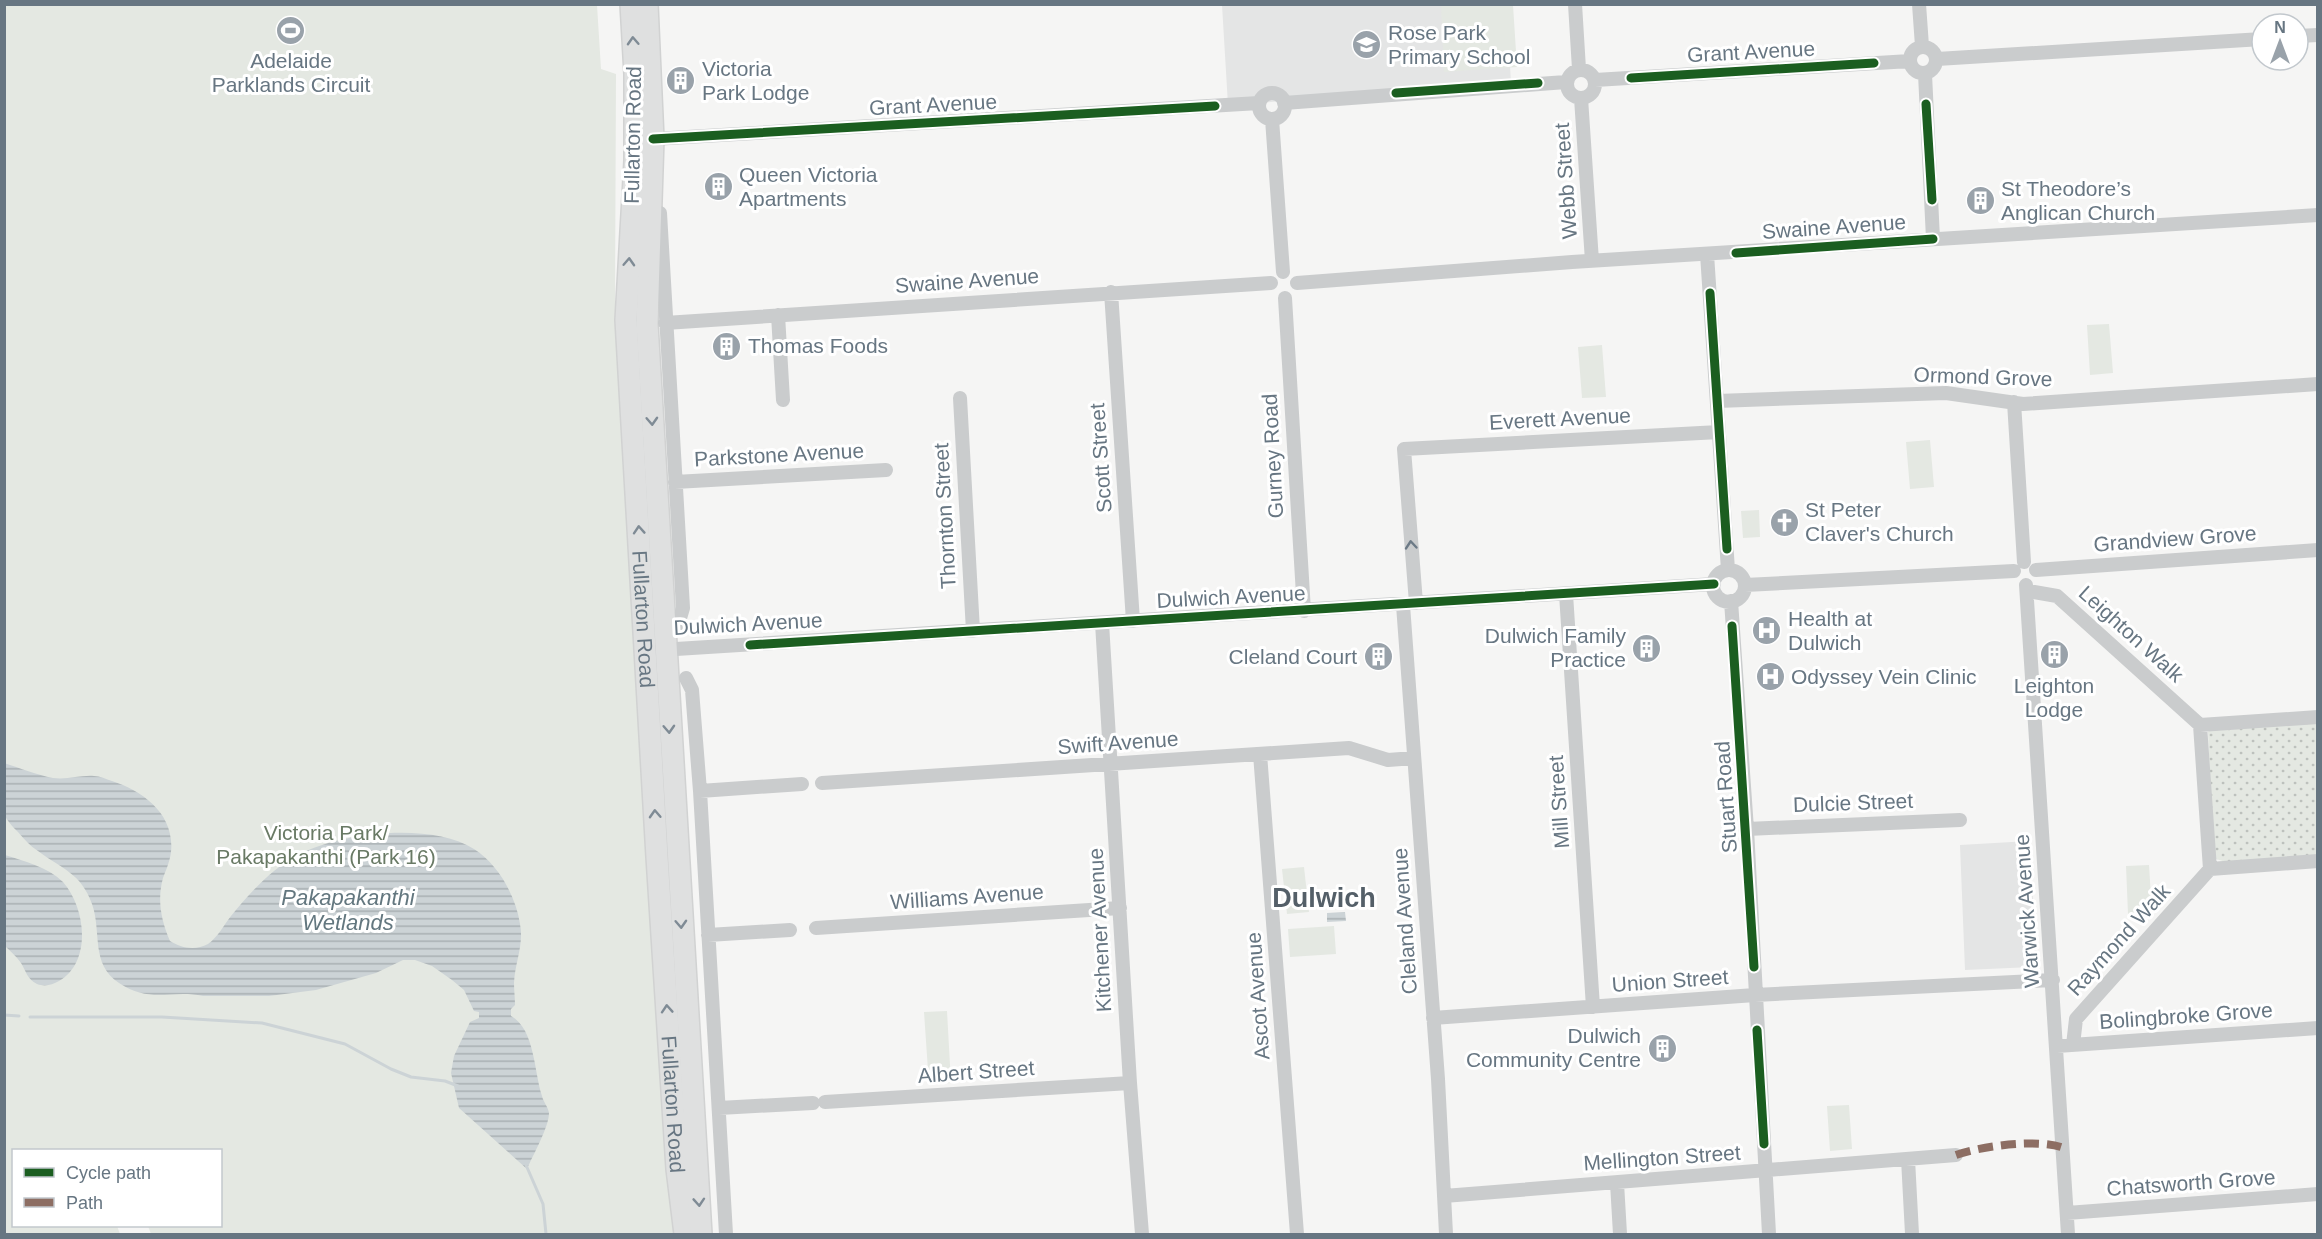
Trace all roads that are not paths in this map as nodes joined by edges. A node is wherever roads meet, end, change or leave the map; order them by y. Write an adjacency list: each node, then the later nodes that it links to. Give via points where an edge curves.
1 (632, 4): 17 (highway, Fullarton Road, one-way to 1)
2 (647, 4): 17 (highway, Fullarton Road)
3 (1575, 4): 9 (street)
4 (1919, 4): 6 (street)
5 (2250, 40): 7 (street)
6 (1922, 46): 7 (street, via 1933,51); 8 (street, via 1912,52)
7 (1937, 59): 10 (street, via 1934,68)
8 (1910, 61): 10 (street, via 1913,69); 11 (street, Grant Avenue)
9 (1579, 69): 11 (street, via 1589,72); 12 (street)
10 (1925, 74): 20 (street)
11 (1595, 80): 13 (street, via 1591,94)
12 (1566, 82): 13 (street, via 1568,92); 15 (street)
13 (1581, 98): 22 (street, Webb Street)
14 (1259, 103): 15 (street, via 1263,96 1273,93 1281,96); 16 (street, via 1261,113); 17 (street, Grant Avenue)
15 (1284, 103): 16 (street, via 1283,112)
16 (1272, 119): 23 (street)
17 (644, 141): 30 (highway, Fullarton Road)
18 (660, 213): 29 (street, Fullarton Road)
19 (2318, 215): 20 (street, Swaine Avenue)
20 (1934, 239): 21 (street, Swaine Avenue)
21 (1707, 254): 22 (street, Swaine Avenue); 34 (street)
22 (1592, 261): 25 (street, Swaine Avenue)
23 (1283, 272): 24 (street, via 1275,275); 25 (street, via 1292,274)
24 (1271, 283): 26 (street, Swaine Avenue); 27 (street, via 1276,295)
25 (1297, 283): 27 (street, via 1295,292)
26 (1111, 292): 28 (street, Swaine Avenue); 50 (street, Scott Street)
27 (1285, 298): 49 (street, Gurney Road)
28 (778, 315): 29 (street, Swaine Avenue); 33 (street)
29 (665, 323): 30 (street, Fullarton Road)
30 (650, 381): 39 (street, Fullarton Road); 54 (highway, Fullarton Road)
31 (2318, 384): 35 (street, Ormond Grove)
32 (960, 398): 53 (street, Thornton Street)
33 (783, 400)
34 (1717, 401): 35 (street, Ormond Grove, via 1946,393); 36 (street)
35 (2014, 402): 41 (street)
36 (1719, 432): 37 (street, Everett Avenue); 42 (street)
37 (1404, 449): 48 (street, Cleland Avenue, one-way to 37)
38 (886, 471): 39 (street, Parkstone Avenue)
39 (675, 482): 52 (street, Fullarton Road, via 683,608)
40 (2318, 550): 41 (street, Grandview Grove)
41 (2025, 568): 44 (street, Grandview Grove); 45 (street, via 2016,580)
42 (1728, 570): 43 (street, via 1720,573); 44 (street, via 1738,572)
43 (1714, 584): 46 (street, Dulwich Avenue); 47 (street, via 1718,597)
44 (1745, 585): 47 (street, via 1743,594)
45 (2026, 589): 57 (street, Leighton Walk, via 2057,596); 74 (street, Warwick Avenue)
46 (1566, 594): 48 (street, Dulwich Avenue); 76 (street, Mill Street)
47 (1731, 601): 65 (street, Stuart Road)
48 (1410, 604): 49 (street, Dulwich Avenue); 59 (street, Cleland Avenue)
49 (1304, 611): 50 (street, Dulwich Avenue)
50 (1133, 621): 51 (street, Dulwich Avenue)
51 (1102, 623): 53 (street, Dulwich Avenue); 60 (street, Kitchener Avenue)
52 (678, 625)
53 (973, 631): 54 (street, Dulwich Avenue)
54 (656, 651): 68 (highway, Fullarton Road)
55 (686, 678): 63 (street, Fullarton Road, via 692,690)
56 (2318, 717): 57 (street)
57 (2200, 725): 69 (street)
58 (1260, 754): 59 (street, Swift Avenue, via 1349,748 1388,760); 60 (street, Swift Avenue); 94 (street, Ascot Avenue)
59 (1414, 758): 77 (street, Cleland Avenue)
60 (1111, 764): 61 (street, Swift Avenue); 70 (street, Kitchener Avenue)
61 (822, 783)
62 (802, 784): 63 (street)
63 (700, 791): 66 (street, Fullarton Road)
64 (1960, 820): 65 (street, Dulcie Street)
65 (1747, 829): 75 (street, Stuart Road)
66 (703, 859): 68 (street); 73 (street, Fullarton Road)
67 (2318, 861): 69 (street)
68 (667, 862): 90 (highway, Fullarton Road, one-way to 68, via 677,1169); 91 (highway, Fullarton Road, one-way to 91)
69 (2210, 868): 79 (street, Raymond Walk, via 2076,1019)
70 (1120, 908): 71 (street, Williams Avenue); 81 (street, Kitchener Avenue)
71 (816, 928)
72 (790, 930): 73 (street)
73 (708, 935): 82 (street, Fullarton Road)
74 (2053, 980): 75 (street, Union Street); 80 (street, Warwick Avenue)
75 (1755, 995): 76 (street, Union Street); 85 (street, Stuart Road)
76 (1593, 1007): 77 (street, Union Street)
77 (1433, 1018): 88 (street, Cleland Avenue)
78 (2318, 1028): 79 (street, Bolingbroke Grove)
79 (2073, 1045): 80 (street, Bolingbroke Grove)
80 (2057, 1046): 89 (street, Warwick Avenue)
81 (1130, 1083): 82 (street, Albert Street); 93 (street, Kitchener Avenue)
82 (719, 1108): 92 (street, Fullarton Road)
83 (1956, 1155): 84 (street, Mellington Street)
84 (1908, 1159): 85 (street, Mellington Street); 98 (street)
85 (1765, 1171): 86 (street, Mellington Street); 97 (street, Stuart Road)
86 (1617, 1183): 88 (street, Mellington Street); 96 (street)
87 (2318, 1194): 89 (street, Chatsworth Grove)
88 (1444, 1196): 95 (street, Cleland Avenue)
89 (2067, 1213): 99 (street, Warwick Avenue)
90 (685, 1234)
91 (701, 1234)
92 (726, 1234)
93 (1142, 1234)
94 (1297, 1234)
95 (1446, 1234)
96 (1620, 1234)
97 (1769, 1234)
98 (1912, 1234)
99 (2068, 1234)

